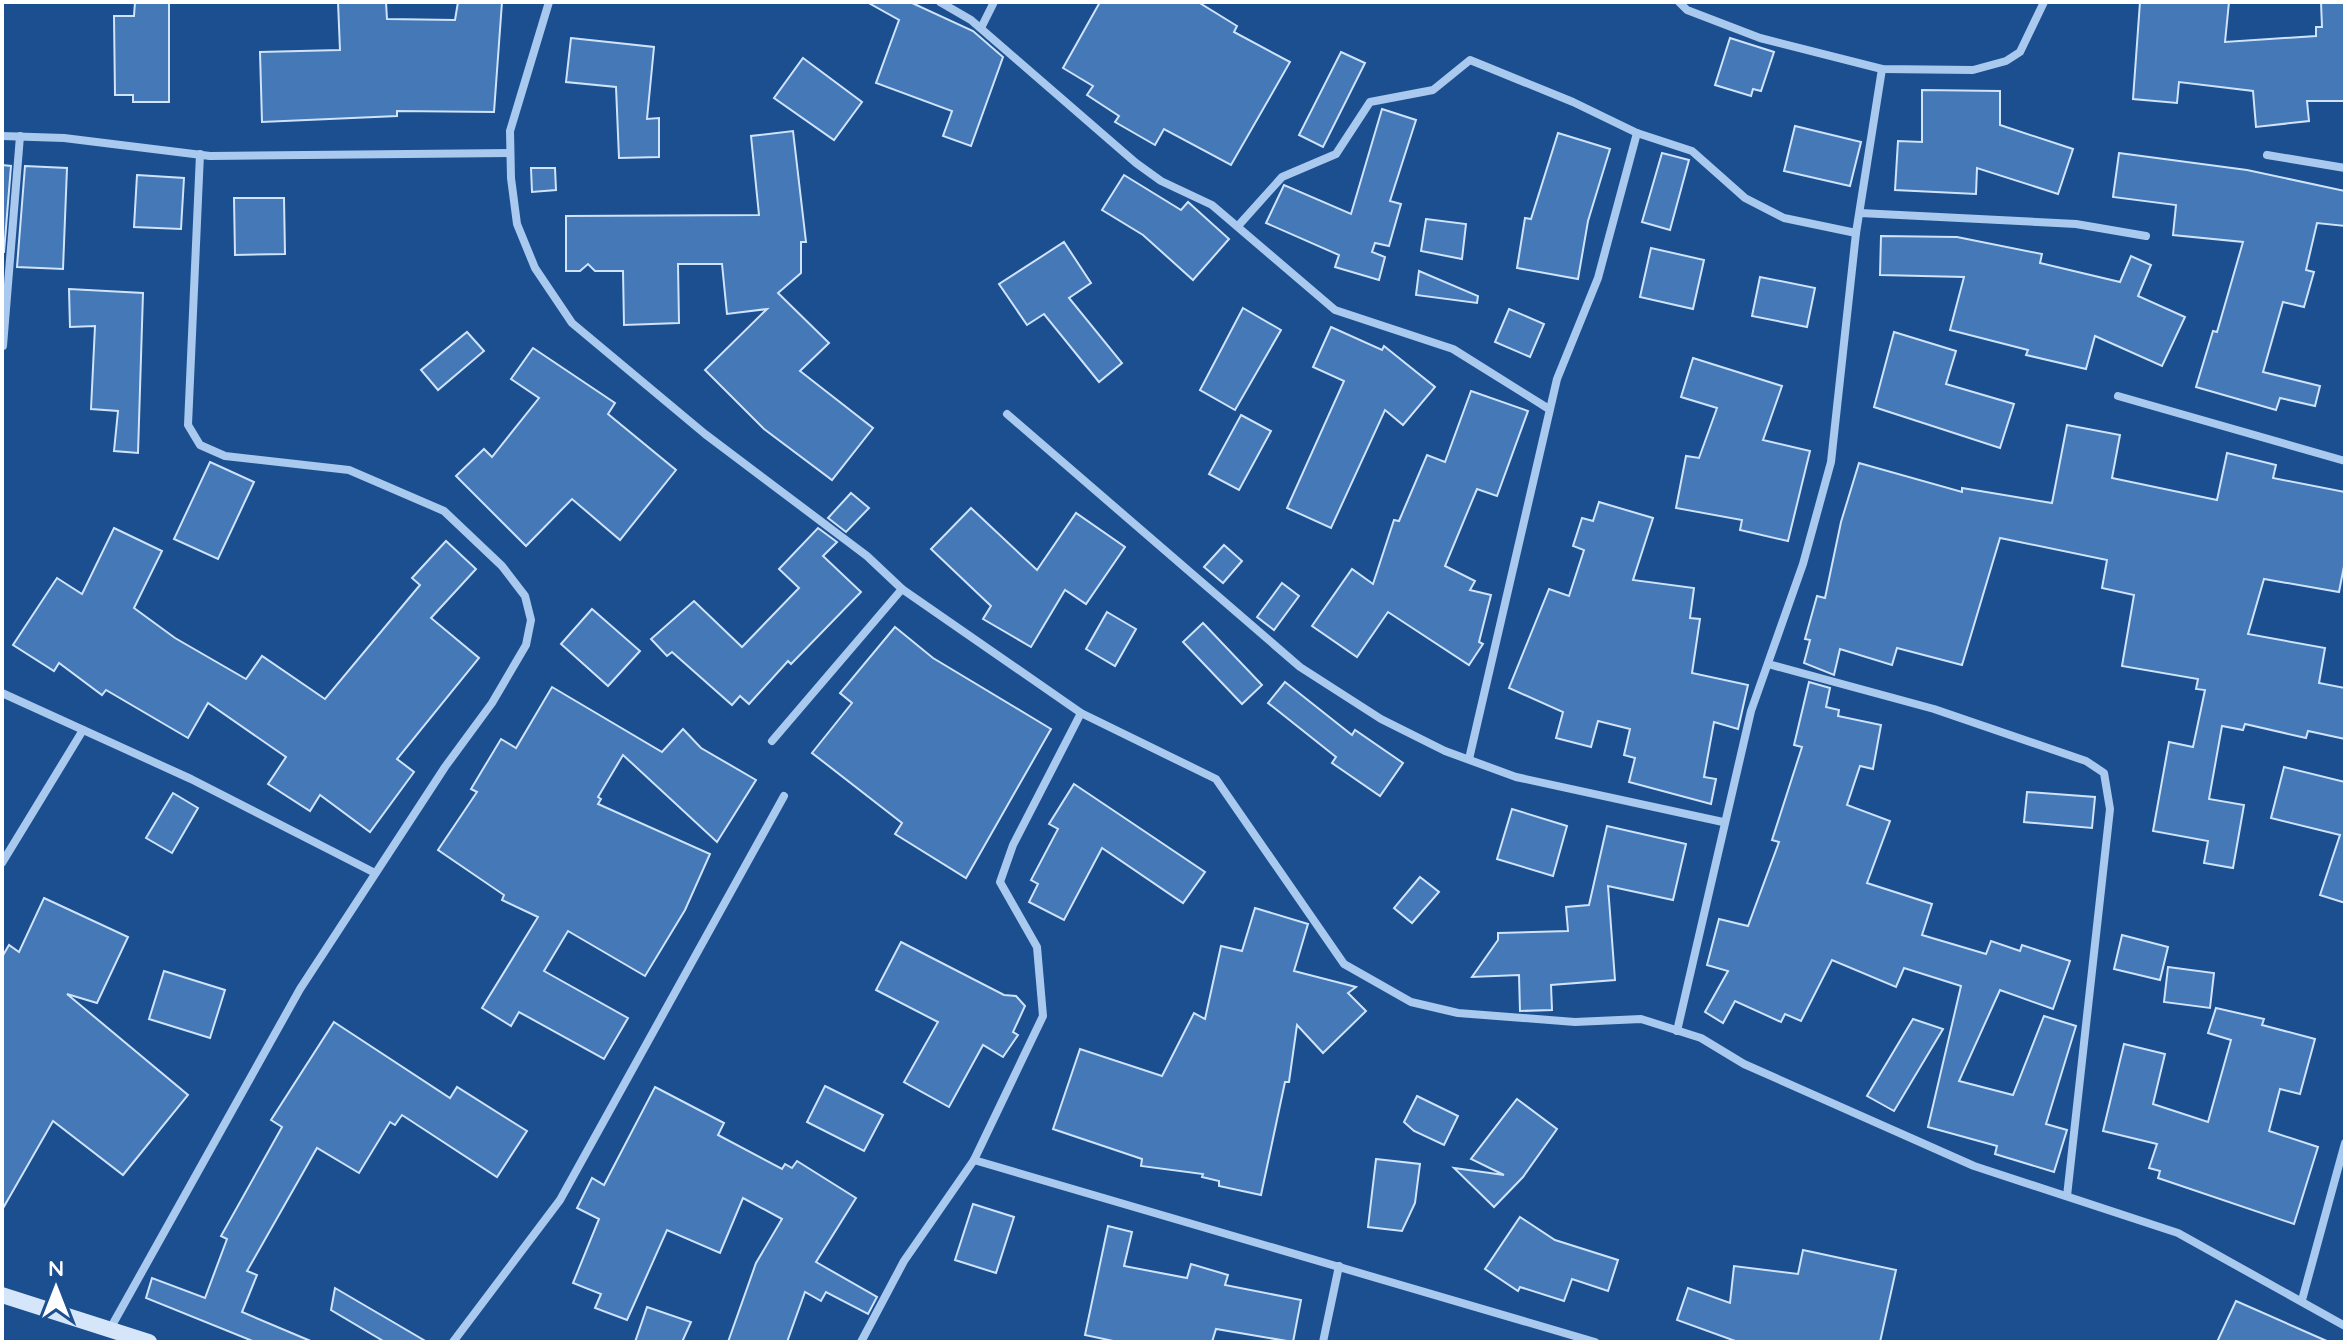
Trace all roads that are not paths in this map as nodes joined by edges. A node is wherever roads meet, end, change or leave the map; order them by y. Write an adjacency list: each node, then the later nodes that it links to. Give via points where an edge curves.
1 (549, 2): 11 (street, via 510,131)
2 (940, 2): 6 (street)
3 (994, 2): 6 (street)
4 (1679, 2): 7 (street, via 1687,10 1760,38)
5 (2044, 2): 7 (street, via 2020,52 2006,61 1973,70)
6 (981, 28): 16 (street, via 1136,163 1212,205)
7 (1882, 69): 15 (street)
8 (1637, 133): 16 (street, via 1470,60 1433,90 1370,102 1336,154 1282,177); 17 (street, via 1692,151 1745,198 1784,218); 21 (street, via 1598,278)
9 (2, 136): 10 (street)
10 (20, 136): 12 (street); 19 (street)
11 (510, 153): 12 (street); 24 (street, via 517,224 535,268 572,323)
12 (200, 154): 34 (street, via 188,425 200,445 225,456 349,470 444,511 502,566 525,596 531,620 526,645 492,703)
13 (2267, 155): 14 (street)
14 (2345, 168)
15 (1860, 213): 17 (street); 18 (street, via 2076,224)
16 (1238, 226): 21 (street, via 1335,310 1453,349)
17 (1856, 233): 25 (street, via 1831,462)
18 (2146, 236)
19 (3, 346)
20 (2118, 396): 23 (street)
21 (1549, 409): 30 (street)
22 (1007, 414): 30 (street, via 1300,667 1381,719)
23 (2345, 461)
24 (902, 589): 27 (street); 29 (street)
25 (1768, 664): 32 (street); 38 (street, via 1934,709 2086,761 2104,773 2110,809)
26 (2, 693): 28 (street)
27 (1081, 713): 35 (street, via 1216,779 1344,964 1369,980 1411,1002 1458,1013 1575,1022 1641,1019); 37 (street, via 1013,845 1000,882 1037,947 1043,1016)
28 (83, 730): 33 (street); 34 (street)
29 (772, 741)
30 (1469, 759): 32 (street, via 1516,777)
31 (784, 796): 45 (street, via 560,1200)
32 (1723, 822): 35 (street)
33 (2, 863)
34 (375, 873): 43 (street, via 300,989)
35 (1677, 1031): 38 (street, via 1974,1166)
36 (2345, 1143): 41 (street)
37 (974, 1160): 39 (street); 46 (street, via 904,1261)
38 (2067, 1196): 41 (street, via 2178,1233)
39 (1339, 1266): 47 (street); 48 (street)
40 (2, 1295): 43 (street)
41 (2302, 1300): 42 (street)
42 (2345, 1326)
43 (109, 1329): 44 (street)
44 (149, 1342)
45 (453, 1342)
46 (861, 1342)
47 (1323, 1342)
48 (1595, 1342)

